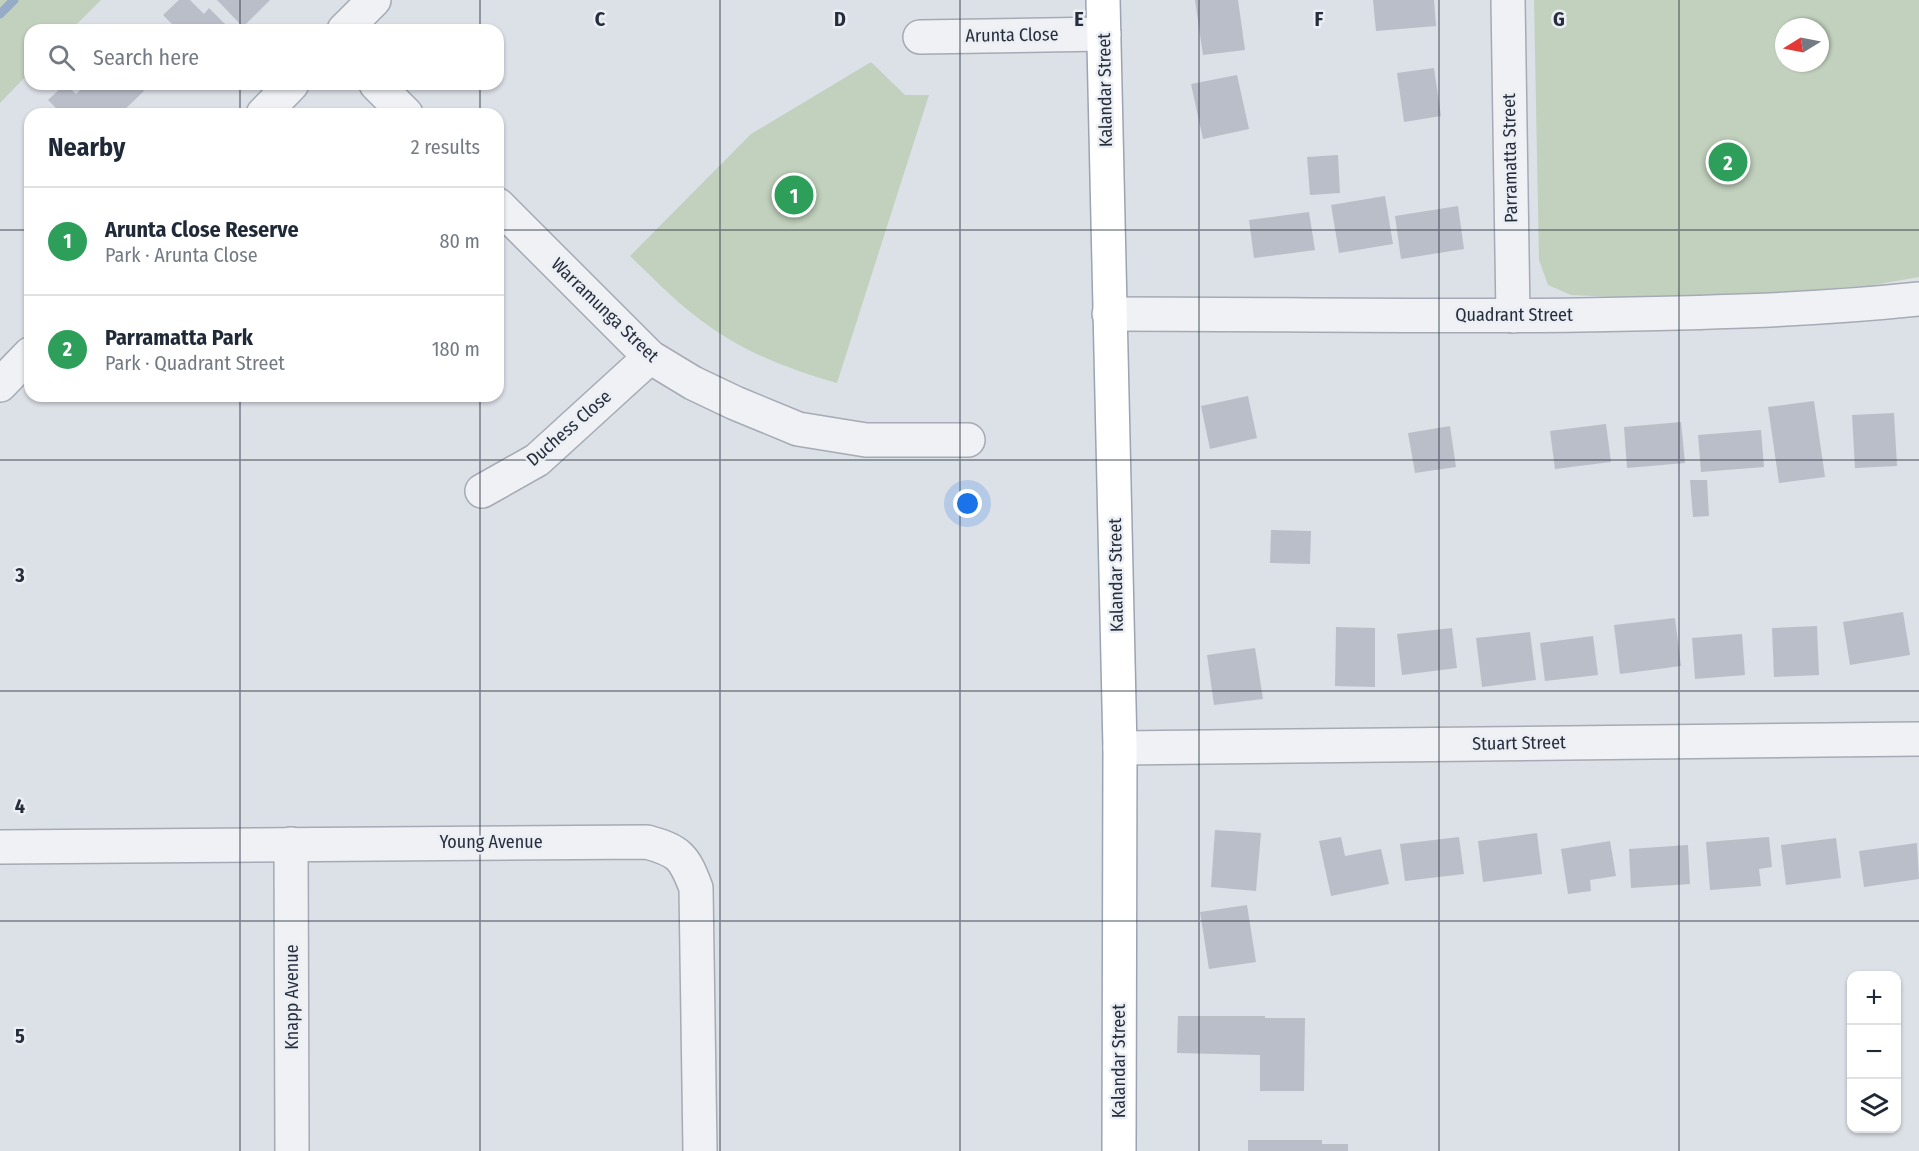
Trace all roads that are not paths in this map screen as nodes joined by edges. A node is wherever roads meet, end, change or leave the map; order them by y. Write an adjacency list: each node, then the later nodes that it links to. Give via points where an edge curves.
1 (374, 0): 4 (street)
2 (1103, 0): 5 (main road, Kalandar Street)
3 (1508, 0): 14 (street, Parramatta Street)
4 (350, 24)
5 (1104, 34): 6 (street, Arunta Close); 13 (main road, Kalandar Street)
6 (920, 37)
7 (286, 90): 9 (street)
8 (382, 90): 10 (street)
9 (268, 108)
10 (400, 108)
11 (504, 212): 15 (street, Warramunga Street)
12 (1919, 299): 14 (street, Quadrant Street, via 1726,313)
13 (1109, 314): 14 (street, Quadrant Street); 21 (main road, Kalandar Street)
14 (1513, 316)
15 (650, 357): 18 (street, Warramunga Street, via 693,383 798,429 866,440); 19 (street, Duchess Close, via 537,460)
16 (24, 360): 17 (street)
17 (0, 385)
18 (968, 440)
19 (482, 491)
20 (1919, 739): 21 (street, Stuart Street)
21 (1120, 748): 26 (main road, Kalandar Street)
22 (291, 844): 23 (street, Young Avenue); 24 (street, Knapp Avenue); 25 (street, Young Avenue, via 646,842 670,849 688,865 696,888)
23 (0, 847)
24 (292, 1151)
25 (700, 1151)
26 (1119, 1151)

